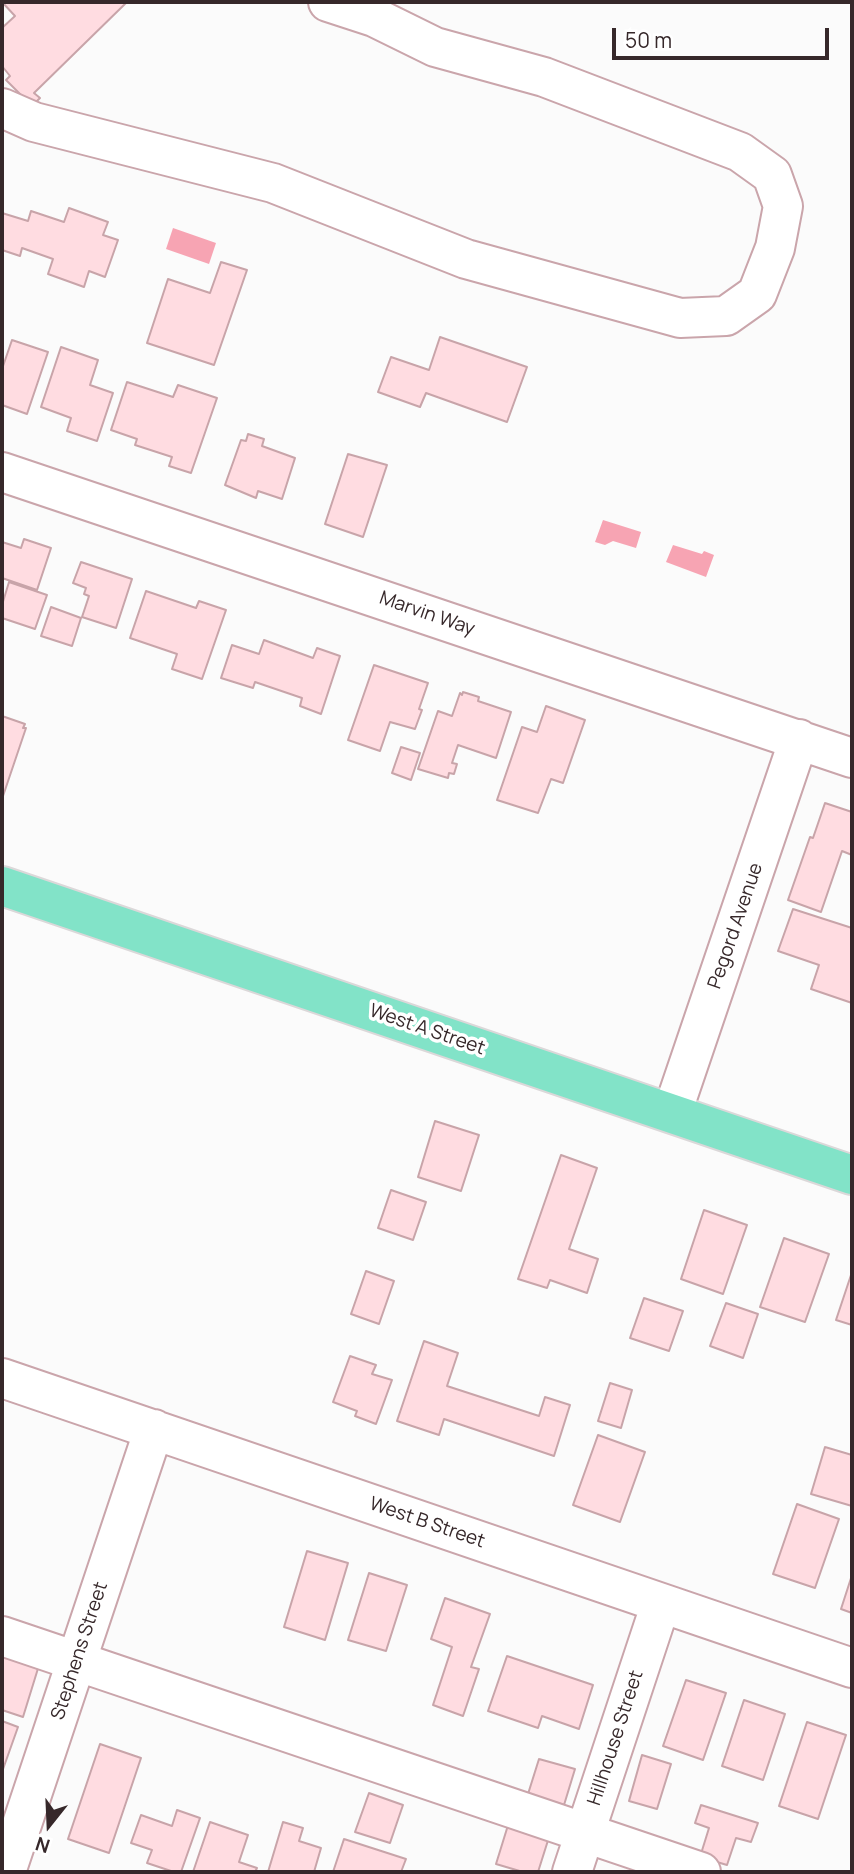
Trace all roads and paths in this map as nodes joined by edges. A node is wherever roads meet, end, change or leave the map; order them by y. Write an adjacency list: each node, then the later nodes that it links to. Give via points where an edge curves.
1 (328, 2): 2 (street, via 374,17 435,47 544,77 740,152 772,175 783,206 775,248 757,294 726,316 680,318 466,260 273,183 34,122)
2 (2, 108)
3 (2, 472): 4 (street, Marvin Way)
4 (799, 739): 5 (street, Marvin Way); 7 (street, Pegord Avenue)
5 (852, 758)
6 (2, 886): 7 (main road, West A Street)
7 (672, 1114): 8 (main road, West A Street)
8 (852, 1175)
9 (2, 1378): 10 (street, West B Street)
10 (154, 1429): 11 (street, West B Street); 13 (street, Stephens Street)
11 (661, 1603): 14 (street, West B Street); 15 (street, Hillhouse Street)
12 (2, 1636): 13 (street)
13 (77, 1662): 15 (street); 16 (street, Stephens Street)
14 (852, 1668)
15 (585, 1832): 17 (street, Hillhouse Street); 18 (street)
16 (6, 1872)
17 (572, 1872)
18 (701, 1872)

